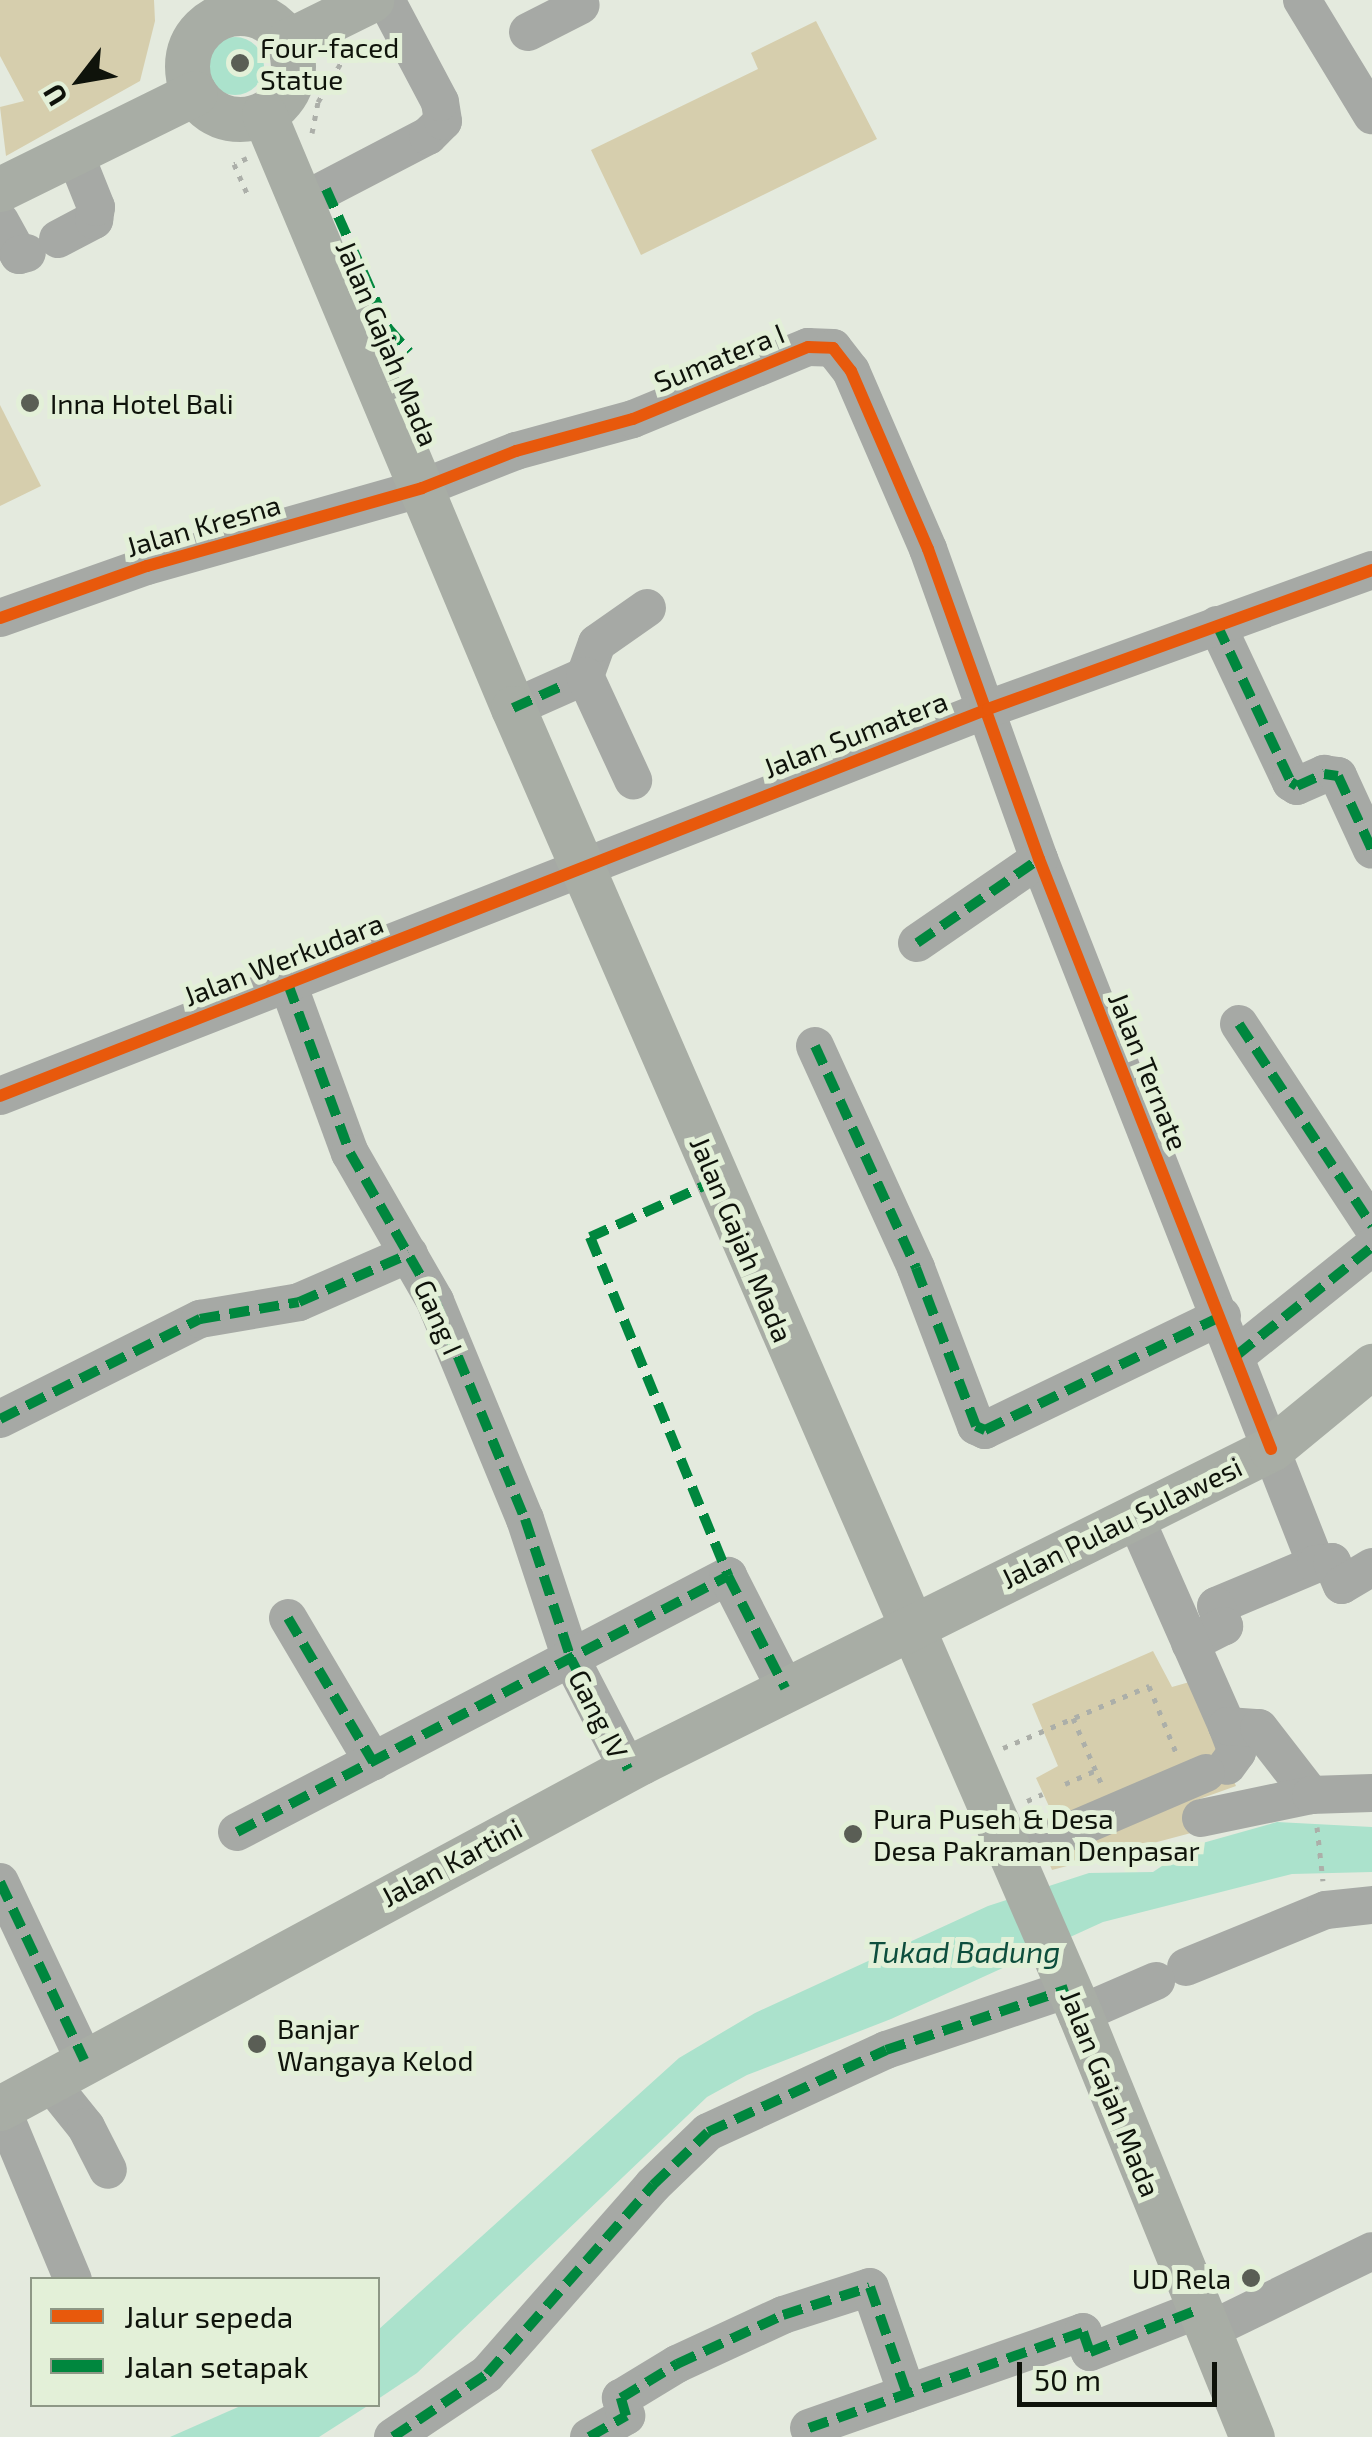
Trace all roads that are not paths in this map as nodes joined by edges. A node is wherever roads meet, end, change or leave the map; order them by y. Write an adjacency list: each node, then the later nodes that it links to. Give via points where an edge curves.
1 (371, 0): 7 (main road)
2 (386, 0): 13 (street, via 440,102 442,121 428,136)
3 (1302, 0): 10 (street)
4 (581, 6): 6 (street)
5 (214, 8): 7 (main road, via 265,18); 8 (main road, via 192,41 188,76)
6 (528, 32)
7 (288, 41): 9 (main road, via 293,74 278,104)
8 (195, 93): 9 (main road, via 218,114); 11 (main road)
9 (264, 114): 13 (main road, Jalan Gajah Mada)
10 (1372, 115)
11 (74, 152): 12 (main road); 14 (street, via 96,207 94,220 17,254)
12 (0, 189)
13 (301, 202): 15 (main road, Jalan Gajah Mada)
14 (0, 221)
15 (422, 488): 18 (street, Jalan Kresna, via 147,566); 21 (main road, Jalan Gajah Mada); 22 (street, Sumatera I, via 516,451 634,419 824,344 843,358 866,406)
16 (1372, 570): 19 (street, Jalan Sumatera)
17 (647, 608): 20 (street, via 607,633)
18 (0, 618)
19 (1217, 625): 22 (street, Jalan Sumatera); 24 (street, via 1291,782 1338,776)
20 (575, 681): 21 (street); 23 (street)
21 (513, 708): 26 (main road, Jalan Gajah Mada)
22 (988, 709): 25 (street, Jalan Ternate); 26 (street, Jalan Sumatera)
23 (632, 780)
24 (1372, 850)
25 (1038, 859): 27 (street); 35 (street, Jalan Ternate)
26 (583, 868): 28 (street, Jalan Werkudara); 44 (main road, Jalan Gajah Mada)
27 (917, 943)
28 (288, 984): 31 (street, Jalan Werkudara); 34 (street, Gang I, via 350,1153)
29 (1239, 1024): 32 (street)
30 (815, 1046): 35 (street, via 916,1268 976,1426 986,1430)
31 (0, 1096)
32 (1372, 1226)
33 (1372, 1247): 36 (street)
34 (410, 1254): 38 (street, via 299,1302 200,1319); 46 (street, Gang I, via 525,1519)
35 (1222, 1316): 36 (street, Jalan Ternate)
36 (1237, 1355): 39 (street, Jalan Ternate)
37 (1372, 1366): 39 (main road, Jalan Pulau Sulawesi)
38 (0, 1419)
39 (1271, 1449): 40 (main road, Jalan Pulau Sulawesi); 41 (street, Jalan Ternate)
40 (1134, 1514): 44 (main road, Jalan Pulau Sulawesi); 45 (street)
41 (1316, 1564): 42 (street, via 1332,1562 1342,1585); 45 (street, via 1216,1606 1224,1626)
42 (1372, 1567)
43 (288, 1618): 49 (street)
44 (908, 1626): 47 (main road, Jalan Kartini); 55 (main road, Jalan Gajah Mada)
45 (1190, 1643): 48 (street)
46 (571, 1659): 47 (street, via 728,1576); 49 (street); 50 (street, Gang IV)
47 (786, 1688): 50 (main road, Jalan Kartini)
48 (1227, 1726): 52 (street, via 1259,1728 1272,1738); 55 (street, via 1237,1752 1217,1769)
49 (374, 1762): 54 (street)
50 (628, 1769): 59 (main road, Jalan Kartini)
51 (1372, 1793): 52 (street)
52 (1314, 1807): 53 (street)
53 (1200, 1818)
54 (237, 1832)
55 (1017, 1873): 58 (main road, Jalan Gajah Mada)
56 (0, 1882): 59 (street)
57 (1372, 1905): 58 (street, via 1326,1910 1171,1974)
58 (1070, 1993): 64 (main road, Jalan Gajah Mada); 67 (street, via 886,2050 708,2132 487,2374)
59 (66, 2071): 60 (main road, Jalan Kartini); 61 (street)
60 (1, 2108): 63 (street)
61 (108, 2170)
62 (1372, 2251): 64 (street)
63 (72, 2277)
64 (1204, 2320): 65 (street, via 1090,2352 1083,2332); 69 (main road, Jalan Gajah Mada)
65 (908, 2394): 66 (street); 68 (street, via 870,2287 783,2315 677,2364 621,2398 626,2416)
66 (809, 2428)
67 (393, 2437)
68 (589, 2437)
69 (1252, 2437)

